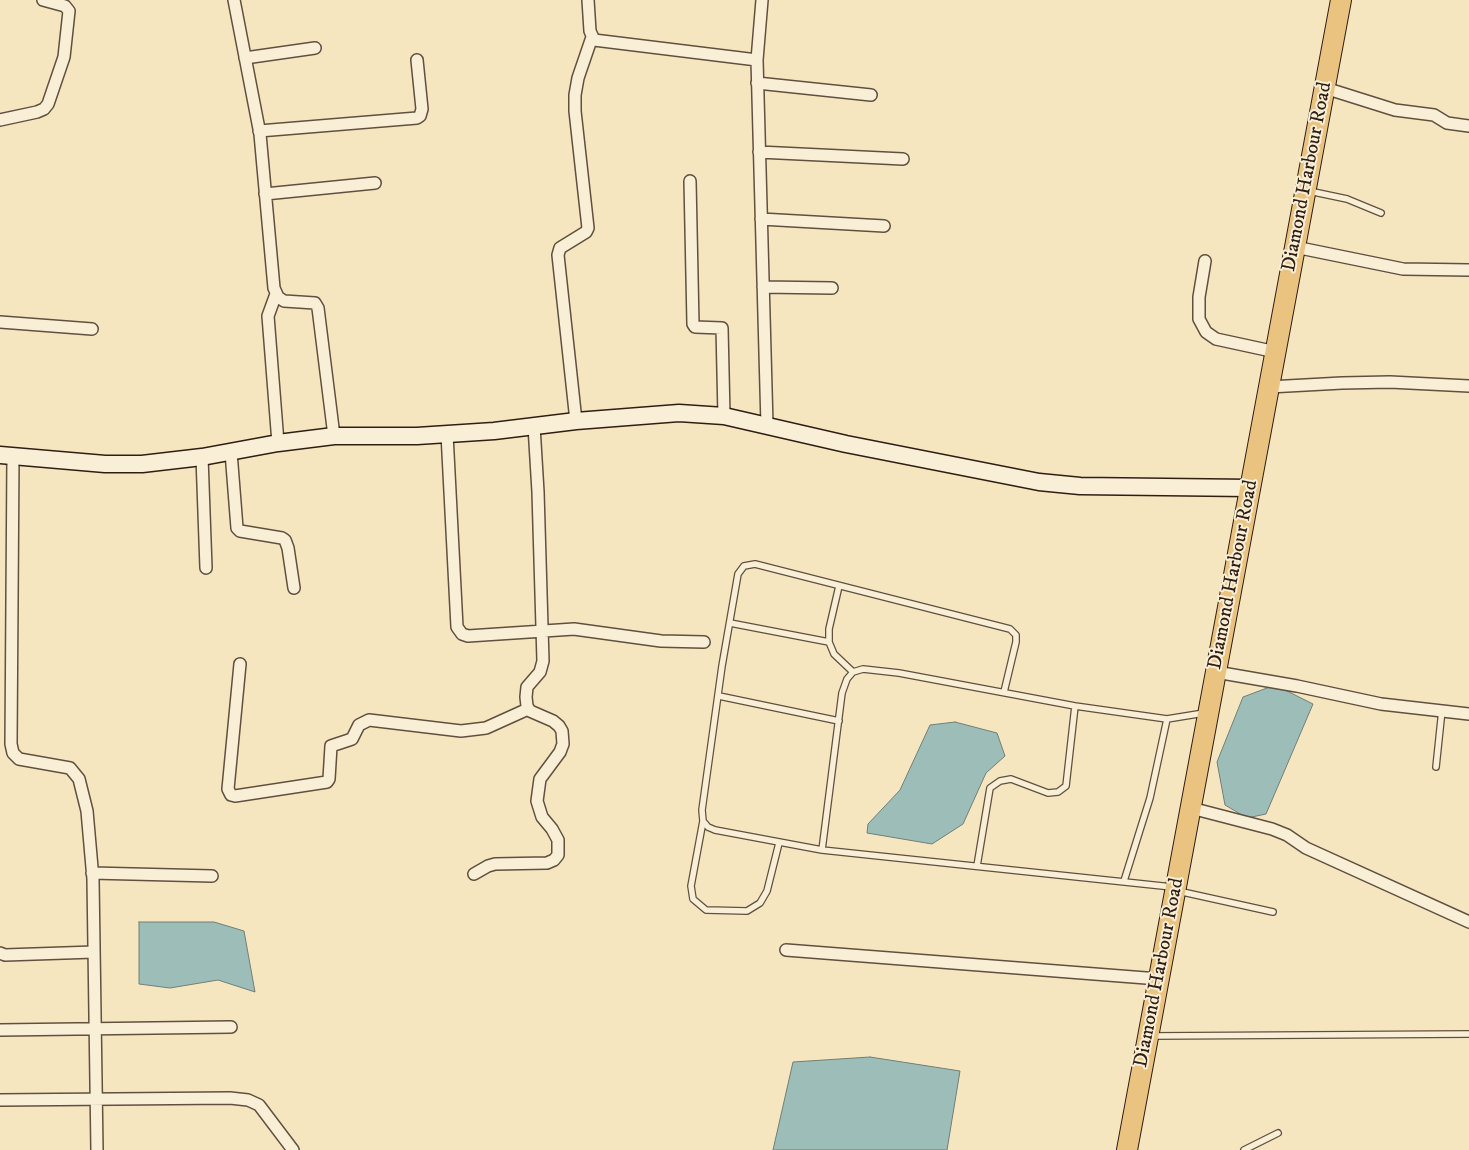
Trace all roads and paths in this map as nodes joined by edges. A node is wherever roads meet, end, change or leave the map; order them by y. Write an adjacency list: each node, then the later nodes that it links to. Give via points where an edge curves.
1 (44, 0): 14 (street, via 65,6 69,11 64,57 48,104 37,112)
2 (234, 0): 8 (street)
3 (588, 0): 6 (street)
4 (762, 0): 10 (street)
5 (1341, 0): 12 (highway, Diamond Harbour Road)
6 (592, 37): 10 (street, via 594,40); 38 (street, via 578,78 574,111 588,228 560,248 558,255)
7 (315, 48): 8 (street)
8 (246, 58): 16 (street)
9 (417, 60): 16 (street, via 422,109 418,118)
10 (757, 60): 11 (street)
11 (756, 83): 13 (street); 17 (street)
12 (1325, 88): 15 (street, via 1395,110 1434,115 1447,123); 21 (highway, Diamond Harbour Road)
13 (871, 94)
14 (0, 120)
15 (1469, 126)
16 (259, 131): 22 (street)
17 (759, 152): 18 (street); 24 (street)
18 (902, 159)
19 (690, 181): 37 (street, via 693,324 695,327 722,329)
20 (376, 183): 22 (street)
21 (1306, 191): 23 (lane, via 1347,199); 26 (highway, Diamond Harbour Road)
22 (265, 194): 31 (street)
23 (1381, 213)
24 (762, 219): 25 (street); 29 (street)
25 (884, 226)
26 (1295, 247): 28 (street, via 1403,269); 34 (highway, Diamond Harbour Road)
27 (1204, 261): 34 (street, via 1199,319 1206,332 1216,339)
28 (1469, 270)
29 (763, 287): 30 (street); 40 (street)
30 (832, 288)
31 (276, 294): 42 (street, via 284,301 315,303 318,308); 43 (street, via 268,316)
32 (0, 322): 33 (street)
33 (92, 329)
34 (1276, 352): 36 (highway, Diamond Harbour Road)
35 (1469, 386): 36 (street, via 1390,382)
36 (1269, 387): 47 (highway, Diamond Harbour Road)
37 (724, 416): 38 (main road, via 679,413); 40 (main road)
38 (576, 421): 39 (main road)
39 (534, 426): 41 (main road); 52 (street)
40 (768, 426): 47 (main road, via 1039,482 1090,486)
41 (447, 434): 42 (main road); 52 (street, via 459,632 468,636)
42 (334, 436): 43 (main road)
43 (278, 443): 44 (main road)
44 (231, 452): 46 (main road); 50 (street, via 237,528 285,540)
45 (7, 455): 46 (main road, via 105,464 142,464); 73 (street, via 13,754 19,759 70,768 79,779 87,811)
46 (202, 457): 48 (street)
47 (1250, 488): 57 (highway, Diamond Harbour Road)
48 (206, 568)
49 (840, 586): 51 (lane, via 755,564 744,566 738,574); 54 (lane, via 829,629); 58 (lane, via 1010,629 1016,634 1016,642)
50 (294, 588)
51 (730, 623): 54 (lane); 59 (lane)
52 (542, 632): 53 (street, via 574,629 661,641); 61 (street, via 542,667 527,687)
53 (704, 642)
54 (829, 642): 56 (lane, via 834,654)
55 (240, 664): 61 (street, via 228,789 233,796 327,782 331,746 352,739 359,725 369,720 461,731 490,726)
56 (853, 672): 58 (lane, via 863,669 899,673); 66 (lane, via 842,693)
57 (1216, 672): 62 (street, via 1381,704); 63 (highway, Diamond Harbour Road)
58 (1004, 692): 60 (lane)
59 (719, 696): 66 (lane); 69 (lane)
60 (1075, 706): 65 (lane); 72 (lane, via 1066,786 1058,792 1048,793 1011,779 990,788)
61 (528, 709): 74 (street, via 553,721 562,731 563,744 540,779 537,801 542,816 558,840 558,855 547,862 495,864)
62 (1442, 710): 64 (street); 67 (lane)
63 (1208, 712): 65 (lane); 68 (highway, Diamond Harbour Road)
64 (1469, 714)
65 (1167, 719): 76 (lane, via 1150,798)
66 (839, 721): 71 (lane)
67 (1436, 768)
68 (1191, 808): 77 (highway, Diamond Harbour Road); 79 (street, via 1287,835 1306,848)
69 (703, 821): 70 (lane, via 714,830); 70 (lane, via 691,886 694,899 706,910 747,910 760,903 767,891)
70 (779, 843): 71 (lane)
71 (822, 850): 72 (lane)
72 (977, 866): 76 (lane)
73 (92, 873): 75 (street); 81 (street)
74 (474, 874)
75 (212, 876)
76 (1124, 881): 77 (lane)
77 (1176, 889): 78 (lane); 83 (highway, Diamond Harbour Road)
78 (1273, 912)
79 (1469, 922)
80 (786, 950): 83 (street)
81 (94, 952): 82 (street); 85 (street)
82 (0, 953)
83 (1159, 979): 88 (highway, Diamond Harbour Road)
84 (230, 1027): 85 (street)
85 (96, 1028): 86 (street); 89 (street)
86 (0, 1030)
87 (1469, 1034): 88 (lane)
88 (1148, 1036): 94 (highway, Diamond Harbour Road)
89 (96, 1098): 90 (street); 92 (street); 93 (street, via 248,1100 259,1105)
90 (0, 1100)
91 (1278, 1133): 95 (lane)
92 (97, 1150)
93 (293, 1150)
94 (1128, 1150)
95 (1244, 1150)

